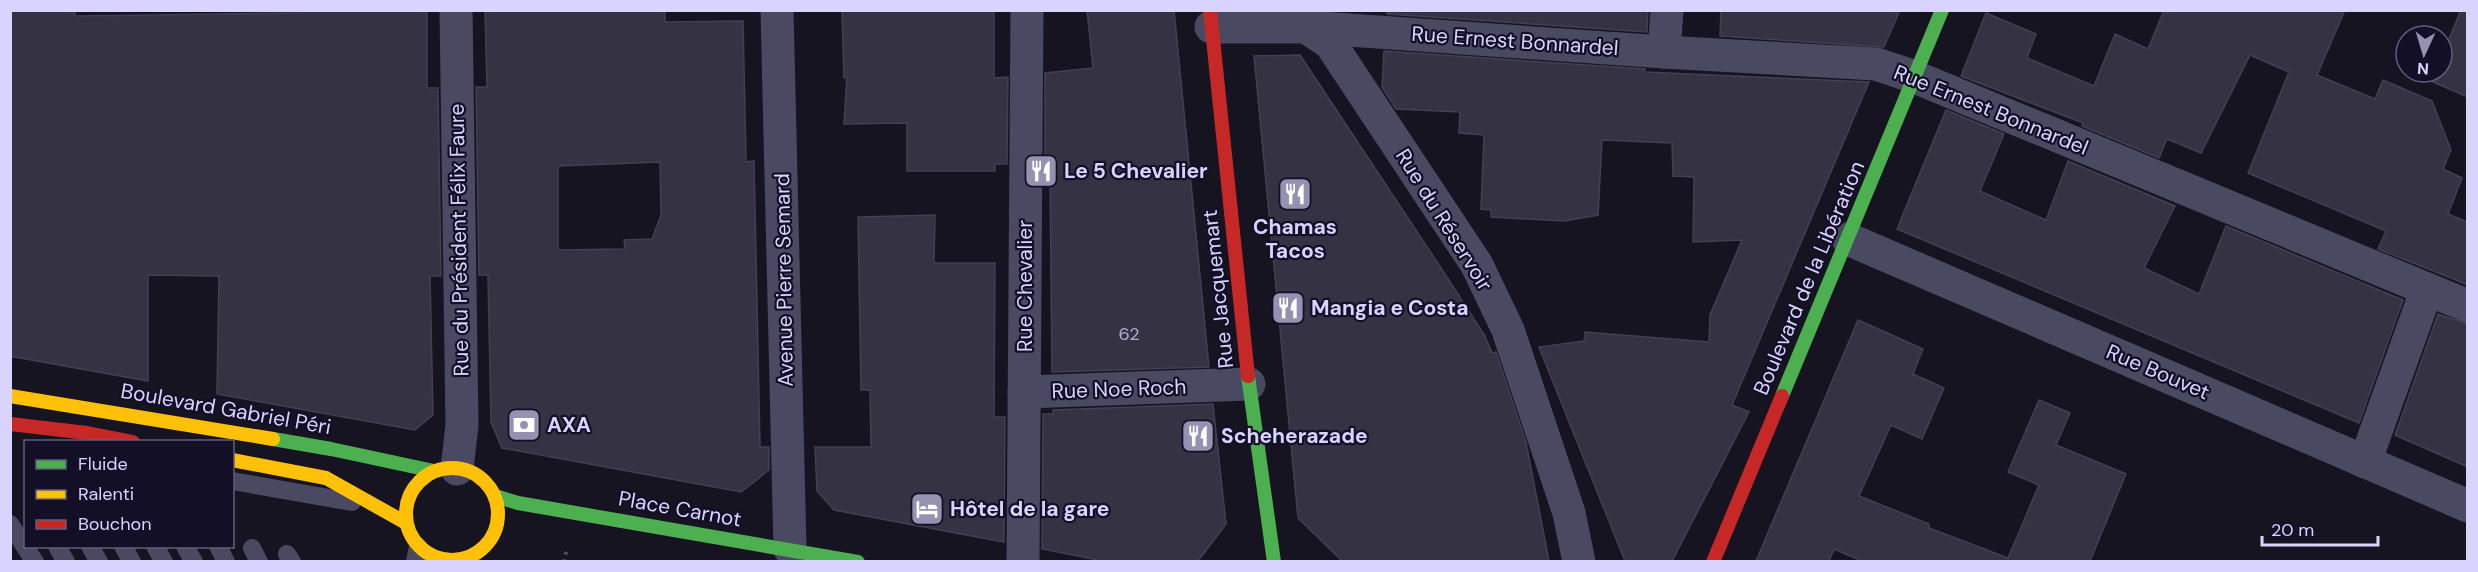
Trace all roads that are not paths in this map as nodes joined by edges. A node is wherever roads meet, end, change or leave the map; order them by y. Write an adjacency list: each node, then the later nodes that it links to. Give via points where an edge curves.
1 (456, 10): 22 (street, Rue du Président Félix Faure, via 462,425)
2 (777, 10): 36 (street, Avenue Pierre Semard)
3 (1027, 10): 14 (street, Rue Chevalier)
4 (1667, 10): 8 (street)
5 (1942, 10): 9 (main road, Boulevard de la Libération)
6 (1210, 19): 7 (street); 13 (main road, Rue Jacquemart)
7 (1306, 27): 8 (street, Rue Ernest Bonnardel); 48 (street, Rue du Réservoir, via 1330,43 1477,265 1508,330 1569,513)
8 (1664, 52): 9 (street, Rue Ernest Bonnardel, via 1876,64)
9 (1915, 77): 10 (main road, Boulevard de la Libération); 11 (street, Rue Ernest Bonnardel)
10 (1848, 239): 21 (street, Rue Bouvet); 49 (main road, Boulevard de la Libération)
11 (2427, 289): 12 (street, Rue Ernest Bonnardel); 21 (street)
12 (2468, 306)
13 (1250, 384): 14 (street, Rue Noe Roch); 47 (main road, Rue Jacquemart)
14 (1024, 392): 46 (street, Rue Chevalier)
15 (10, 396): 22 (main road, Boulevard Gabriel Péri)
16 (10, 424): 19 (main road)
17 (10, 431): 18 (lane)
18 (37, 440)
19 (127, 440)
20 (234, 460): 25 (main road, via 326,478)
21 (2365, 462): 26 (street, Rue Bouvet)
22 (445, 470): 24 (main road, via 473,473); 27 (main road, via 414,487 405,511)
23 (234, 482): 25 (lane)
24 (495, 496): 36 (main road, Place Carnot); 38 (main road, via 498,515 494,534)
25 (374, 505): 27 (main road)
26 (2468, 506)
27 (406, 523): 37 (main road)
28 (10, 524): 29 (lane)
29 (24, 545)
30 (26, 548): 39 (lane)
31 (58, 548): 40 (lane)
32 (91, 548): 41 (lane)
33 (124, 548): 42 (lane)
34 (156, 548): 43 (lane)
35 (186, 548): 44 (lane)
36 (790, 549): 45 (main road, Place Carnot)
37 (416, 554): 38 (main road, via 453,561)
38 (472, 560)
39 (35, 561)
40 (66, 561)
41 (99, 561)
42 (132, 561)
43 (164, 561)
44 (194, 561)
45 (858, 561)
46 (1023, 561)
47 (1274, 561)
48 (1579, 561)
49 (1713, 561)

